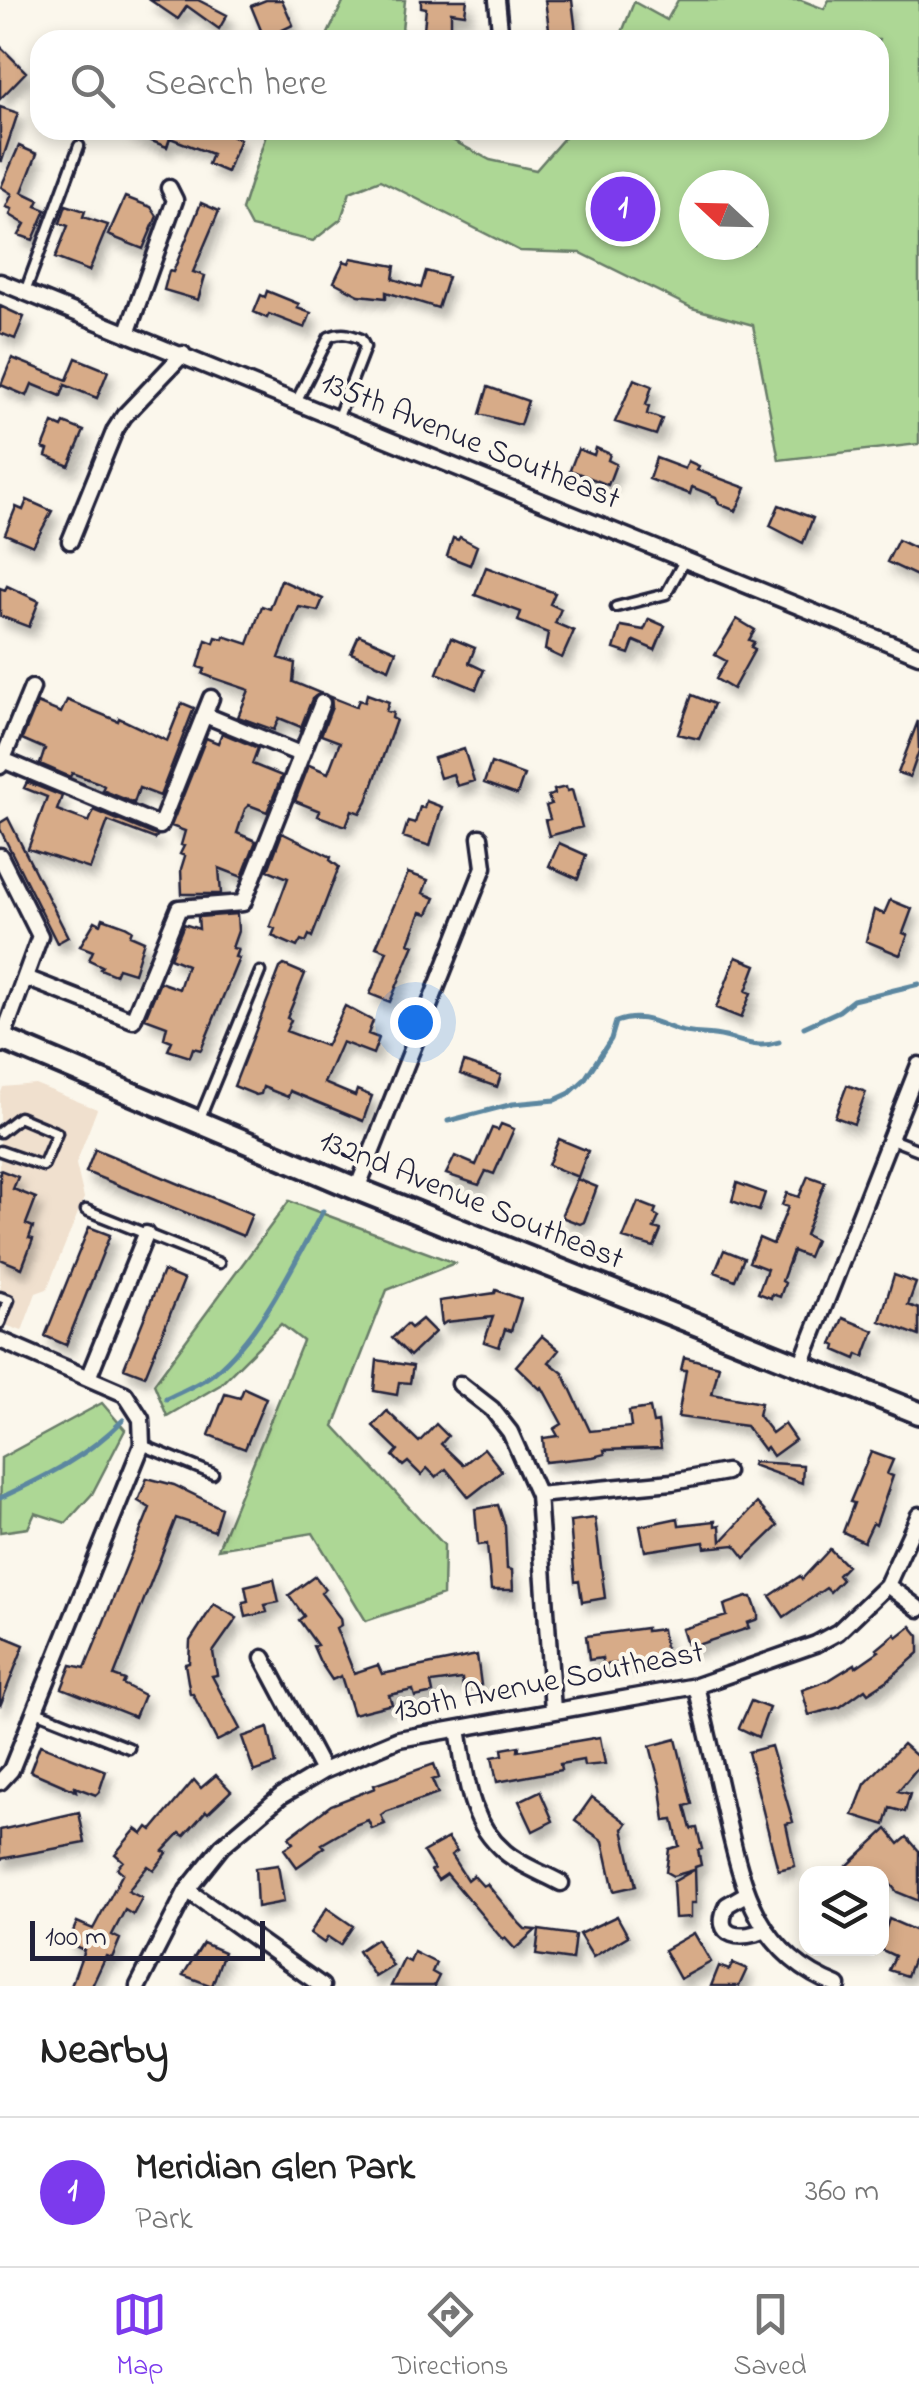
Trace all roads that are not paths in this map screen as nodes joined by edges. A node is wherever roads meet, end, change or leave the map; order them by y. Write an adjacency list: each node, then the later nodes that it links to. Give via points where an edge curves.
1 (497, 0): 2 (street)
2 (501, 30)
3 (79, 146): 6 (lane)
4 (169, 188): 7 (street, via 175,200)
5 (0, 282): 6 (street, 135th Avenue Southeast)
6 (25, 292): 7 (street, 135th Avenue Southeast)
7 (127, 334): 8 (street, 135th Avenue Southeast)
8 (183, 354): 9 (street, 135th Avenue Southeast); 11 (street, via 115,430)
9 (297, 400): 10 (street, 135th Avenue Southeast); 10 (lane, via 329,338 350,334 364,348)
10 (338, 417): 12 (street, 135th Avenue Southeast)
11 (70, 541)
12 (684, 559): 13 (lane, via 666,594); 14 (street, 135th Avenue Southeast)
13 (616, 607)
14 (919, 654)
15 (32, 688): 20 (street)
16 (212, 698): 18 (street)
17 (322, 703): 19 (street)
18 (204, 716): 19 (street); 20 (street, via 160,826)
19 (300, 754): 24 (street, via 242,902 178,908 133,1020)
20 (2, 764)
21 (480, 837): 32 (street, via 484,867)
22 (0, 856): 24 (street, 132nd Avenue Southeast, via 40,936)
23 (260, 972): 27 (lane)
24 (26, 978): 25 (street, 132nd Avenue Southeast)
25 (1, 1041): 27 (main road, 132nd Avenue Southeast)
26 (919, 1064): 29 (street)
27 (198, 1122): 32 (main road, 132nd Avenue Southeast)
28 (0, 1132): 31 (lane, via 18,1117 57,1132 42,1166)
29 (890, 1139): 30 (lane); 39 (street)
30 (919, 1150)
31 (0, 1151)
32 (357, 1189): 39 (main road, 132nd Avenue Southeast)
33 (86, 1210): 34 (lane)
34 (146, 1234): 35 (lane); 40 (street)
35 (219, 1263)
36 (0, 1296): 37 (lane, via 9,1300)
37 (0, 1322)
38 (0, 1340): 40 (street)
39 (801, 1365): 42 (main road, 132nd Avenue Southeast)
40 (88, 1378): 43 (street, via 125,1394 142,1419)
41 (460, 1384): 46 (street, via 510,1432)
42 (919, 1414)
43 (142, 1445): 45 (lane); 53 (street)
44 (726, 1472): 46 (street)
45 (213, 1474)
46 (538, 1495): 52 (street)
47 (919, 1514): 48 (street)
48 (887, 1585): 49 (street); 51 (street, 130th Avenue Southeast, via 827,1638)
49 (919, 1610)
50 (263, 1658): 56 (street)
51 (696, 1686): 52 (street, 130th Avenue Southeast); 60 (street)
52 (553, 1710): 54 (street, 130th Avenue Southeast)
53 (36, 1711): 55 (lane); 57 (street)
54 (458, 1728): 56 (street, 130th Avenue Southeast, via 399,1738); 58 (street, via 470,1804 484,1829 506,1854)
55 (128, 1748)
56 (324, 1771): 59 (street, 130th Avenue Southeast, via 253,1818)
57 (0, 1782)
58 (561, 1882)
59 (187, 1890): 62 (street, 130th Avenue Southeast); 63 (street)
60 (746, 1894): 61 (street); 61 (street, via 728,1905 726,1928 746,1938)
61 (761, 1924): 64 (street, via 781,1950)
62 (138, 1986)
63 (322, 1986)
64 (838, 1986)

